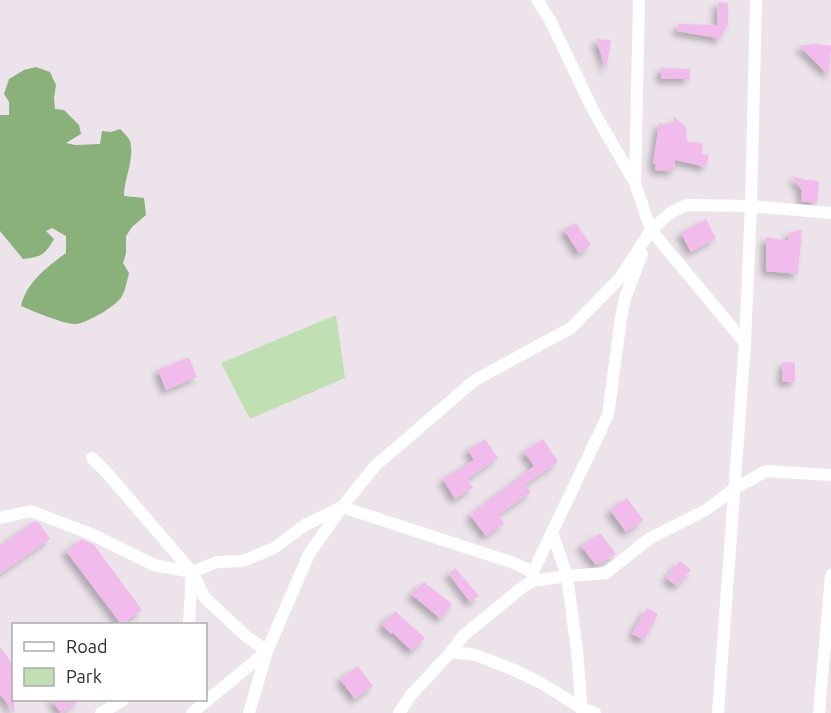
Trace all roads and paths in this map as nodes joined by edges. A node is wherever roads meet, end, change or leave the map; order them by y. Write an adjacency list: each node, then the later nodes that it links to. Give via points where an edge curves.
1 (639, 0): 4 (street)
2 (756, 0): 5 (street)
3 (538, 1): 4 (street)
4 (635, 183): 7 (street)
5 (752, 206): 6 (street); 7 (street, via 686,205); 8 (street)
6 (831, 213)
7 (651, 230): 8 (street); 12 (street, via 620,278 571,328 475,380 375,466); 14 (street, via 625,298 608,415)
8 (745, 343): 11 (street)
9 (92, 458): 15 (street)
10 (831, 475): 11 (street, via 766,471)
11 (734, 489): 17 (street, via 706,510 650,538 606,573); 28 (street)
12 (342, 507): 15 (street, via 305,525 274,548 243,561 217,562); 18 (street, via 514,563); 20 (street, via 309,554)
13 (0, 518): 15 (street, via 31,511 92,534 154,565)
14 (552, 532): 17 (street); 18 (street)
15 (192, 572): 19 (street); 20 (street, via 205,598)
16 (831, 575): 29 (street)
17 (567, 576): 18 (street); 23 (street)
18 (533, 577): 21 (street, via 464,635)
19 (189, 623)
20 (267, 651): 25 (street); 26 (street)
21 (451, 652): 23 (street, via 476,656 514,670 541,682); 27 (street)
22 (120, 701): 24 (street)
23 (587, 712)
24 (101, 713)
25 (193, 713)
26 (249, 713)
27 (399, 713)
28 (718, 713)
29 (819, 713)

